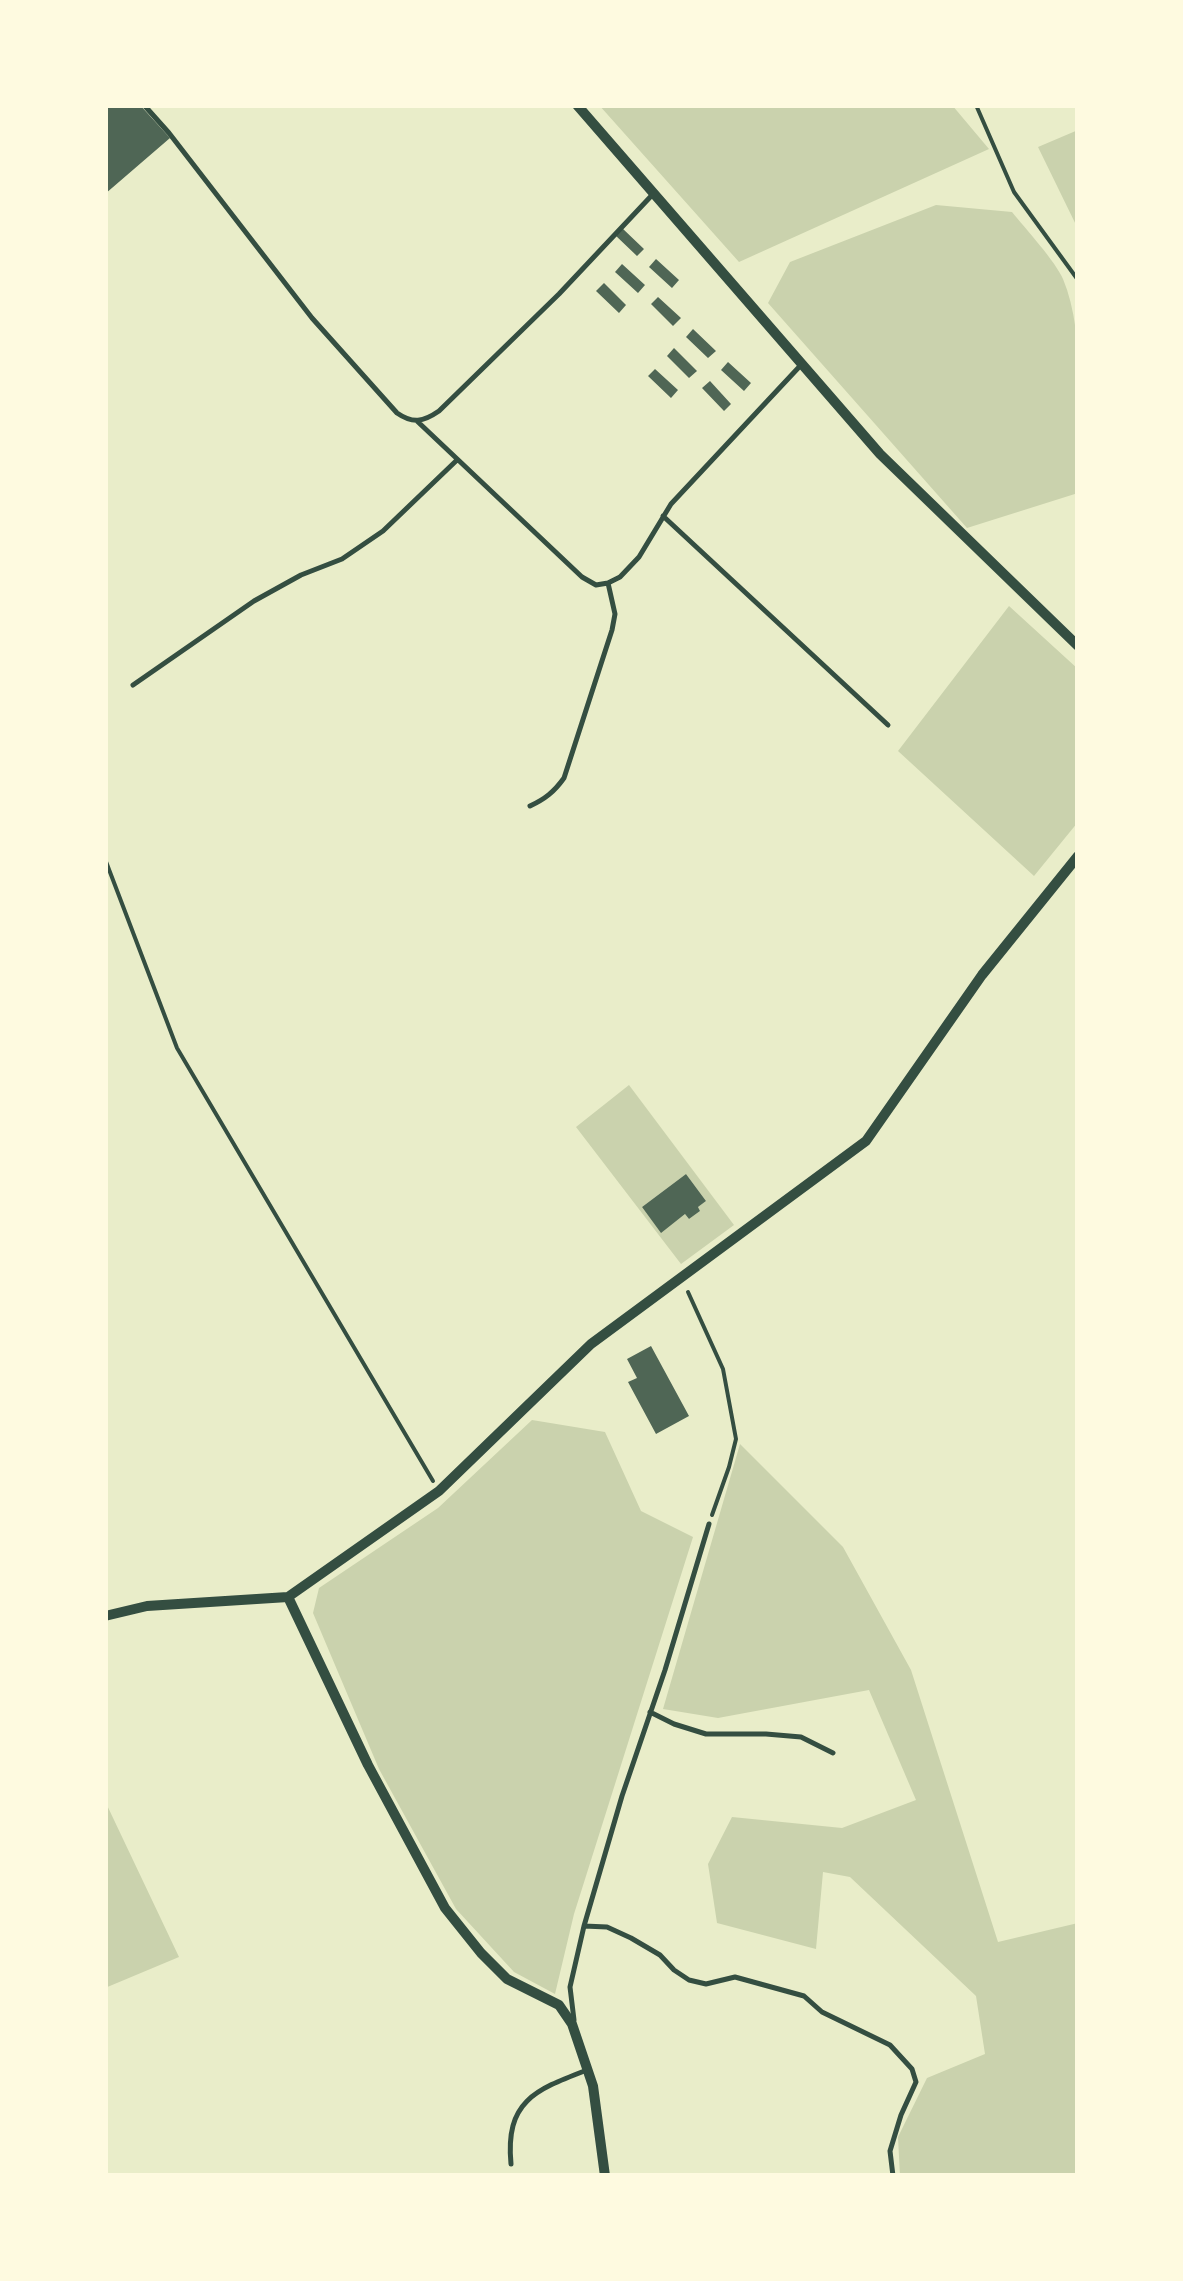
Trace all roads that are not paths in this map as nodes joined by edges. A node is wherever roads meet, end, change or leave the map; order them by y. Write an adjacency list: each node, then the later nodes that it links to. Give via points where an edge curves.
1 (144, 105): 5 (lane, via 312,318 397,413)
2 (577, 105): 3 (street)
3 (654, 194): 4 (street); 5 (lane, via 464,388)
4 (802, 364): 7 (lane); 9 (street, via 880,454)
5 (417, 422): 6 (lane)
6 (457, 460): 8 (lane, via 582,578); 10 (lane, via 383,531 342,559 254,601)
7 (663, 516): 8 (lane, via 639,557); 11 (lane)
8 (608, 583): 12 (lane, via 612,630 564,778)
9 (1078, 646)
10 (134, 685)
11 (888, 725)
12 (530, 806)
13 (1078, 856): 15 (street, via 982,975 866,1142 592,1344 439,1491)
14 (709, 1524): 17 (lane)
15 (288, 1596): 16 (street, via 146,1606); 20 (street, via 445,1908 508,1979 559,2005)
16 (105, 1616)
17 (650, 1712): 18 (lane, via 706,1734 801,1738); 19 (lane)
18 (833, 1753)
19 (584, 1926): 20 (lane, via 570,1987); 24 (lane, via 631,1938 688,1980 735,1978 804,1996 890,2046 916,2082 890,2151)
20 (576, 2036): 21 (street)
21 (587, 2070): 22 (lane, via 527,2100 512,2123); 23 (street)
22 (510, 2164)
23 (605, 2176)
24 (893, 2176)

